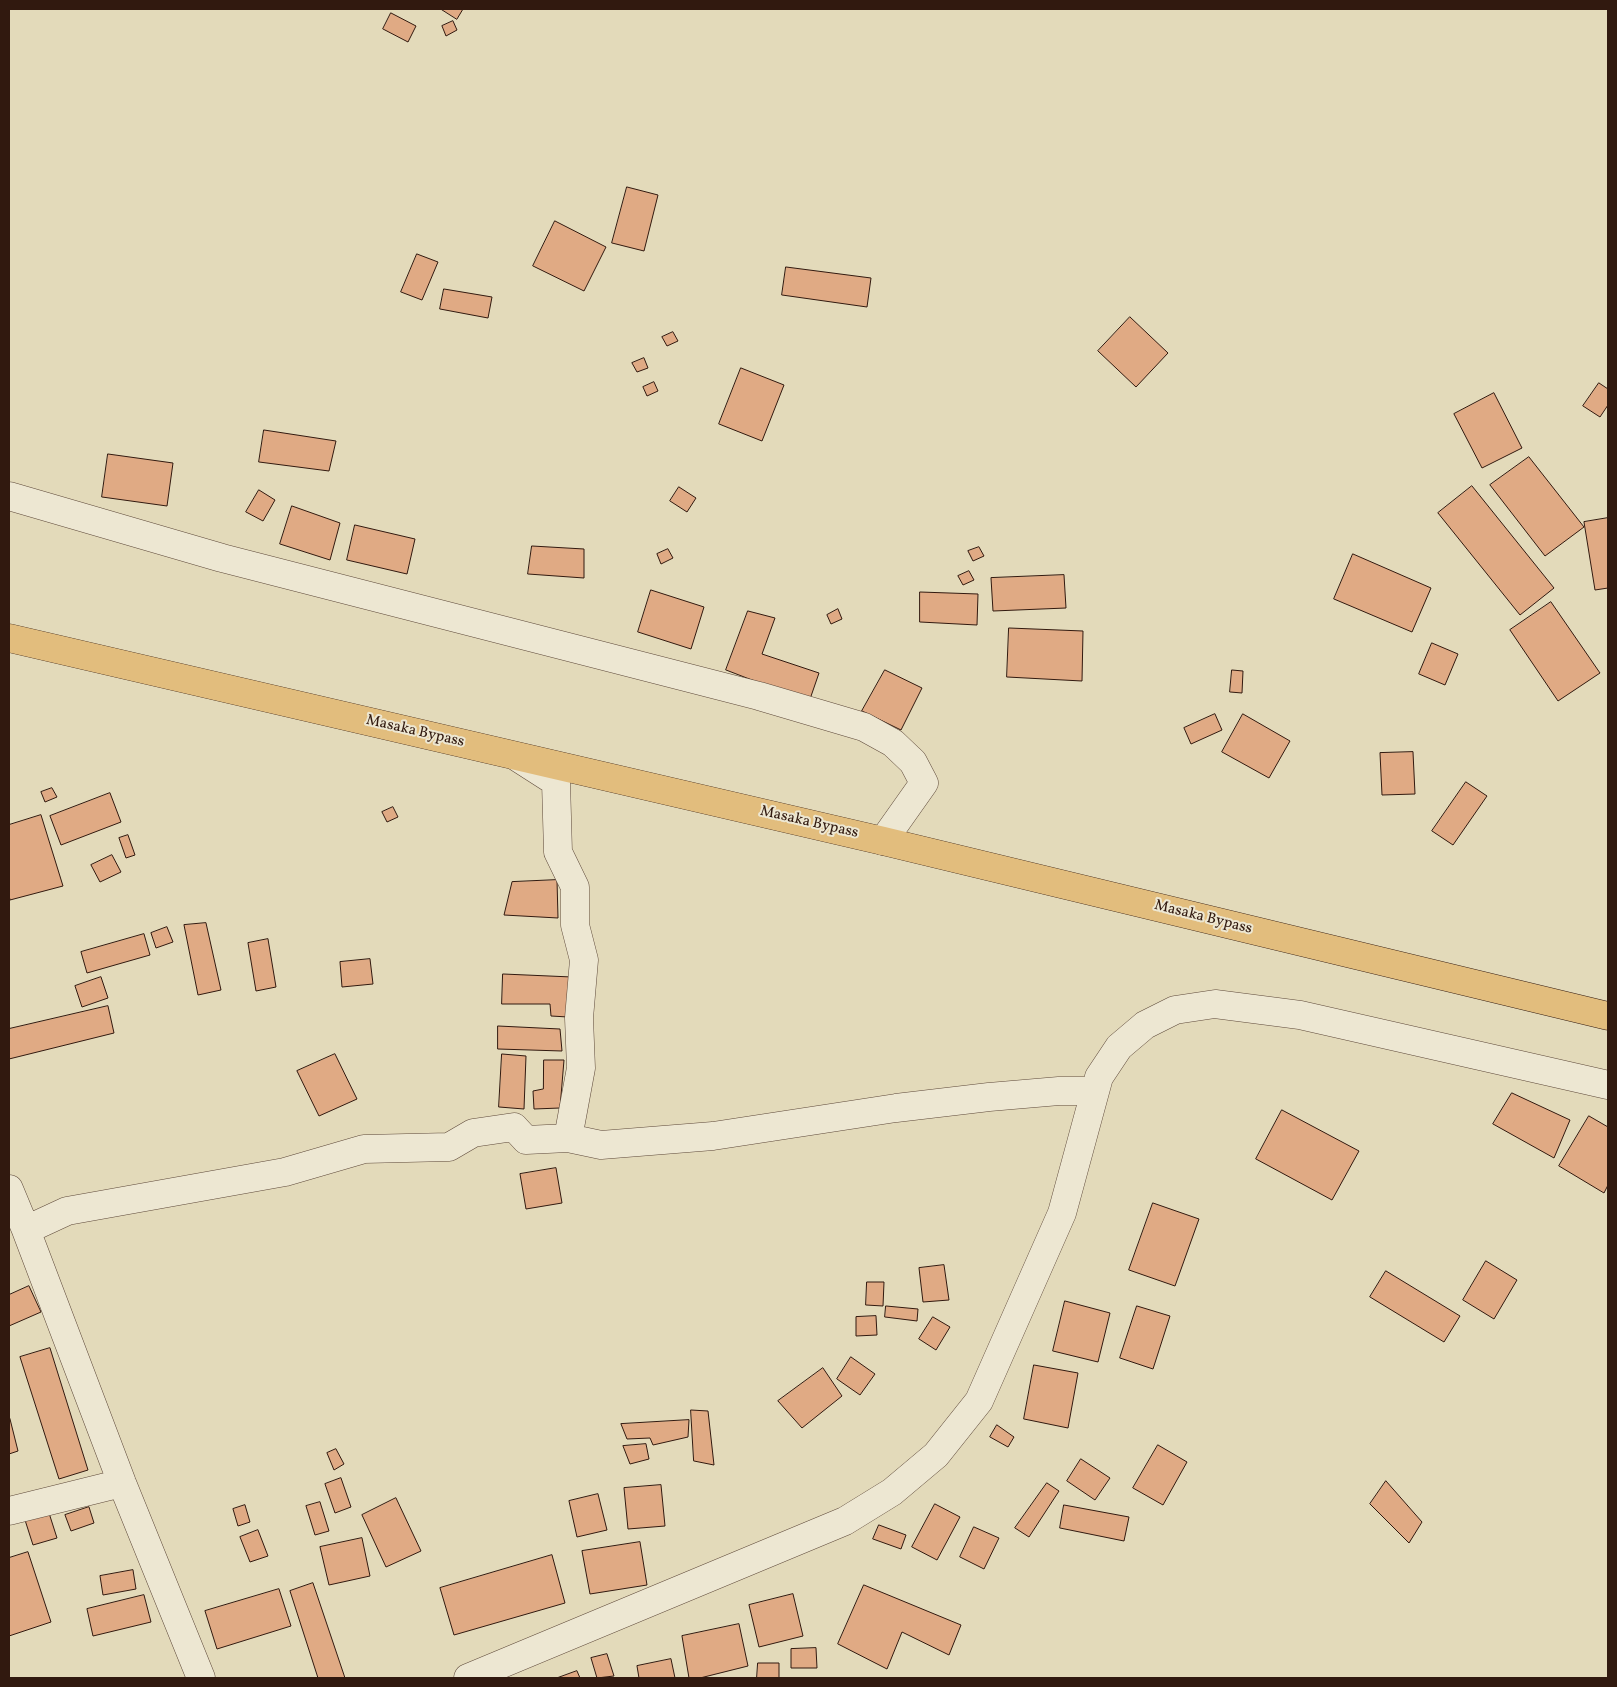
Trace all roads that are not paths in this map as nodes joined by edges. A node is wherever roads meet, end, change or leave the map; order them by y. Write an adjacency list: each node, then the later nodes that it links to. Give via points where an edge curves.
1 (9, 496): 4 (street, via 222,558 759,696 864,727 893,742 913,762 924,783)
2 (9, 638): 3 (highway, Masaka Bypass)
3 (514, 755): 4 (highway, Masaka Bypass); 8 (street, via 556,782 558,852 575,887 575,925 584,960 579,1018 581,1068)
4 (883, 840): 5 (highway, Masaka Bypass)
5 (1608, 1016)
6 (1608, 1084): 7 (street, via 1300,1016 1215,1004 1175,1010 1146,1025 1119,1047 1099,1077)
7 (1095, 1091): 8 (street, via 1059,1091 905,1107 713,1136 600,1145); 14 (street, via 1062,1213 979,1401 936,1455 892,1492 845,1521)
8 (568, 1138): 10 (street, via 526,1140 514,1127 472,1133 450,1147 364,1148 285,1172 67,1211)
9 (9, 1189): 10 (street)
10 (26, 1230): 11 (street)
11 (122, 1483): 12 (street); 13 (street)
12 (9, 1511)
13 (201, 1678)
14 (468, 1678)

